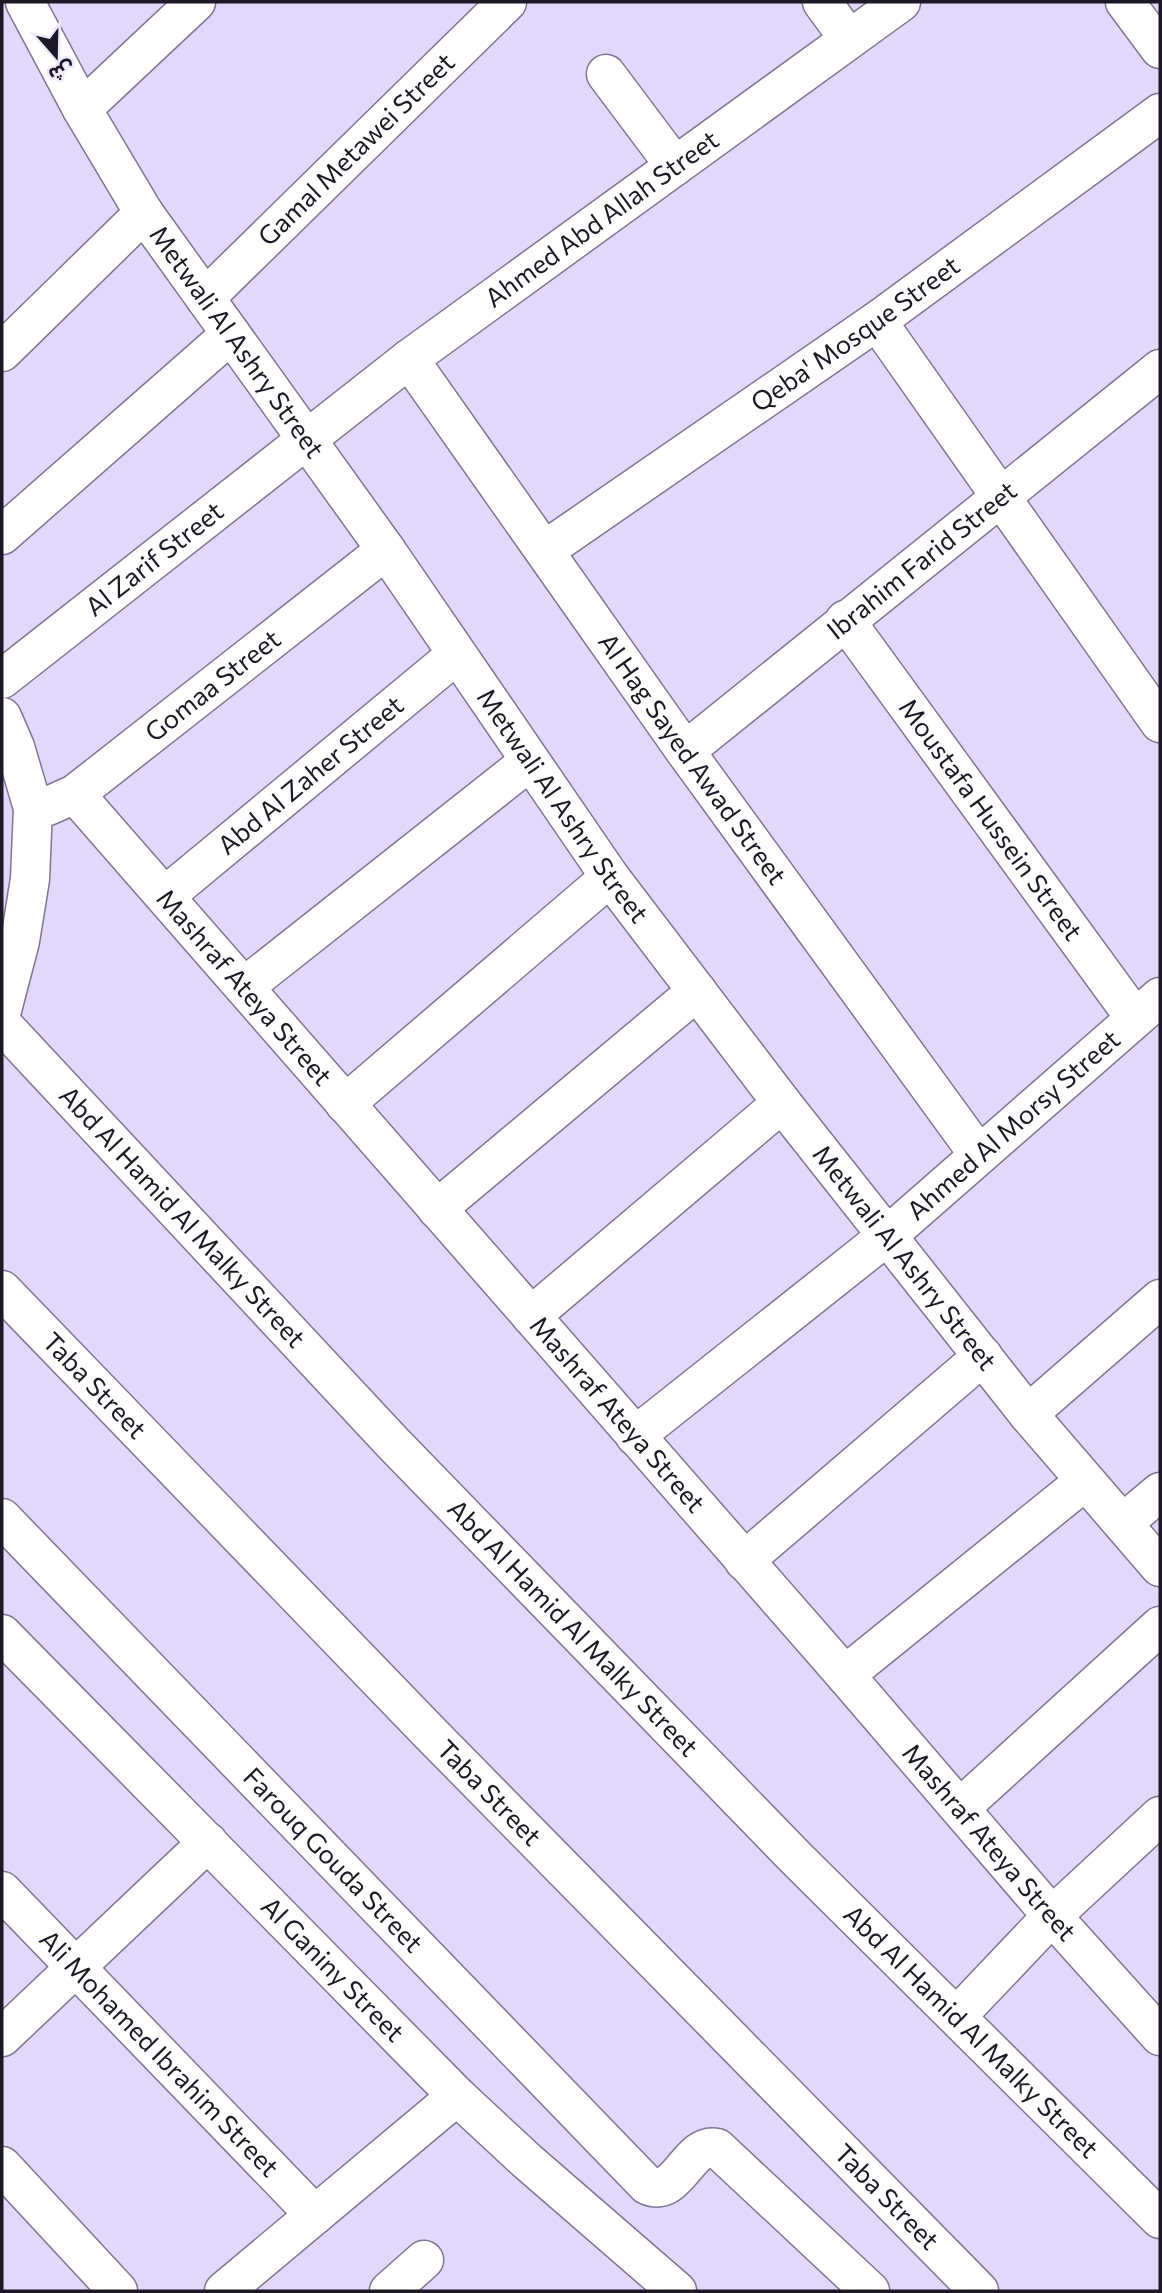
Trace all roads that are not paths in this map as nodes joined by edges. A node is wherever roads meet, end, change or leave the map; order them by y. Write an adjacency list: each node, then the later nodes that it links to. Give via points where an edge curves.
1 (25, 2): 10 (street, Metwali Al Ashry Street)
2 (196, 2): 10 (street)
3 (507, 2): 14 (street, Gamal Metawei Street)
4 (822, 2): 7 (street)
5 (901, 2): 7 (street, Ahmed Abd Allah Street)
6 (1125, 2): 8 (street)
7 (849, 39): 12 (street, Ahmed Abd Allah Street)
8 (1160, 50)
9 (606, 74): 12 (street)
10 (82, 109): 13 (street, Metwali Al Ashry Street)
11 (1160, 113): 15 (street, Qeba' Mosque Street)
12 (675, 166): 18 (street, Ahmed Abd Allah Street)
13 (144, 213): 14 (street, Metwali Al Ashry Street); 17 (street)
14 (205, 298): 16 (street, Metwali Al Ashry Street)
15 (877, 321): 21 (street); 24 (street, Qeba' Mosque Street)
16 (231, 334): 20 (street, Metwali Al Ashry Street); 22 (street)
17 (2, 352)
18 (409, 359): 20 (street, Ahmed Abd Allah Street); 24 (street, Al Hag Sayed Awad Street)
19 (1158, 376): 21 (street, Ibrahim Farid Street)
20 (306, 438): 23 (street, Metwali Al Ashry Street); 27 (street, Al Zarif Street)
21 (1000, 495): 25 (street, Ibrahim Farid Street); 29 (street)
22 (2, 536)
23 (386, 550): 26 (street, Metwali Al Ashry Street); 32 (street, Gomaa Street)
24 (545, 550): 30 (street, Al Hag Sayed Awad Street)
25 (845, 620): 30 (street, Ibrahim Farid Street); 38 (street, Moustafa Hussein Street)
26 (456, 656): 31 (street, Metwali Al Ashry Street); 35 (street, Abd Al Zaher Street)
27 (2, 679)
28 (2, 717): 33 (street)
29 (1160, 723)
30 (685, 751): 43 (street, Al Hag Sayed Awad Street)
31 (530, 761): 34 (street, Metwali Al Ashry Street); 36 (street)
32 (75, 794): 33 (street, Gomaa Street); 35 (street, Mashraf Ateya Street)
33 (33, 808): 39 (street, via 30,879)
34 (610, 877): 37 (street, Metwali Al Ashry Street); 42 (street)
35 (165, 897): 36 (street, Mashraf Ateya Street)
36 (244, 987): 42 (street, Mashraf Ateya Street)
37 (697, 991): 41 (street, Metwali Al Ashry Street); 44 (street)
38 (1148, 1008): 43 (street, Ahmed Al Morsy Street)
39 (2, 1010)
40 (2, 1024): 67 (street, Abd Al Hamid Al Malky Street, via 392,1442 795,1857)
41 (782, 1103): 45 (street, Metwali Al Ashry Street); 48 (street)
42 (345, 1104): 44 (street, Mashraf Ateya Street)
43 (979, 1155): 45 (street, Ahmed Al Morsy Street)
44 (437, 1209): 48 (street, Mashraf Ateya Street)
45 (887, 1236): 49 (street, Metwali Al Ashry Street); 51 (street, Ahmed Al Morsy Street)
46 (2, 1290): 80 (street, Taba Street, via 438,1742)
47 (1160, 1298): 50 (street)
48 (531, 1316): 51 (street, Mashraf Ateya Street)
49 (983, 1356): 50 (street, Metwali Al Ashry Street); 56 (street)
50 (1028, 1414): 52 (street, Metwali Al Ashry Street)
51 (635, 1436): 56 (street, Mashraf Ateya Street)
52 (1085, 1480): 55 (street, Metwali Al Ashry Street); 60 (street)
53 (1160, 1492): 55 (street)
54 (2, 1518): 79 (street, Farouq Gouda Street, via 647,2185 661,2188 702,2150 717,2148)
55 (1123, 1523): 57 (street, Metwali Al Ashry Street)
56 (744, 1561): 60 (street, Mashraf Ateya Street)
57 (1160, 1567)
58 (1160, 1626): 61 (street)
59 (2, 1634): 63 (street, Al Ganiny Street)
60 (845, 1675): 61 (street, Mashraf Ateya Street)
61 (960, 1808): 65 (street, Mashraf Ateya Street)
62 (1160, 1816): 65 (street)
63 (208, 1842): 66 (street); 70 (street, Al Ganiny Street)
64 (2, 1891): 66 (street, Ali Mohamed Ibrahim Street)
65 (1052, 1916): 67 (street); 68 (street, Mashraf Ateya Street)
66 (76, 1966): 69 (street); 72 (street, Ali Mohamed Ibrahim Street)
67 (957, 2016): 73 (street, Abd Al Hamid Al Malky Street)
68 (1160, 2036)
69 (2, 2037)
70 (457, 2095): 72 (street); 78 (street, Al Ganiny Street)
71 (2, 2166): 75 (street)
72 (315, 2216): 76 (street)
73 (1160, 2219)
74 (424, 2260): 77 (street)
75 (118, 2291)
76 (224, 2291)
77 (389, 2291)
78 (677, 2291)
79 (870, 2291)
80 (979, 2291)

